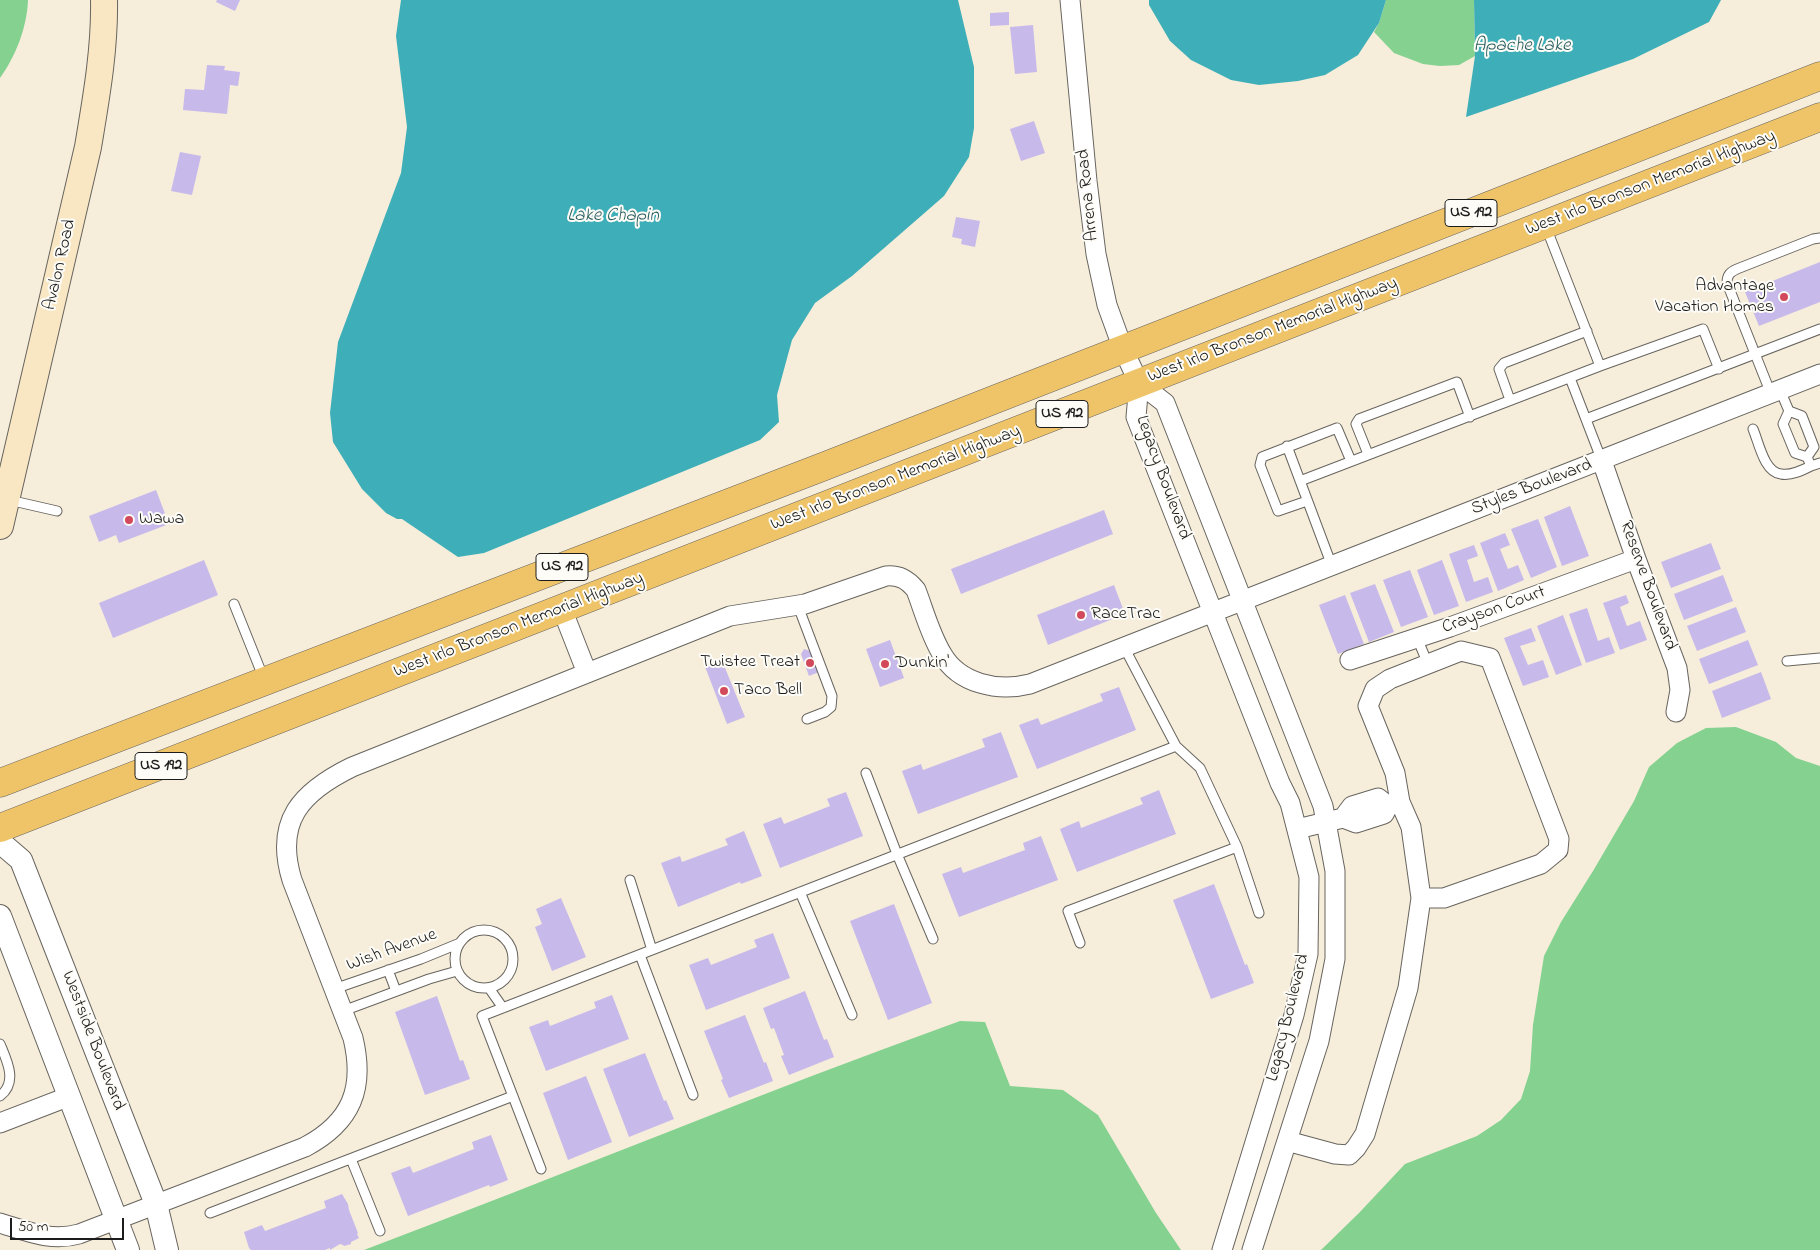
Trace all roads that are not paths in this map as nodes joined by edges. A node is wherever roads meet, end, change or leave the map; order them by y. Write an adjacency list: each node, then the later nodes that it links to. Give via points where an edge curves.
1 (104, 0): 29 (main road, Avalon Road, via 101,54 88,147)
2 (1070, 0): 9 (street, Arrena Road, via 1096,254 1107,305)
3 (1820, 76): 9 (highway, West Irlo Bronson Memorial Highway / US 192)
4 (1820, 117): 5 (highway, West Irlo Bronson Memorial Highway / US 192)
5 (1545, 225): 8 (lane); 15 (highway, West Irlo Bronson Memorial Highway / US 192)
6 (1820, 238): 10 (lane, via 1729,274 1728,283)
7 (1820, 330): 10 (lane)
8 (1587, 331): 11 (lane); 17 (lane, via 1504,363 1499,369)
9 (1123, 349): 15 (street, Arrena Road); 33 (highway, West Irlo Bronson Memorial Highway / US 192)
10 (1756, 355): 12 (lane); 16 (lane)
11 (1600, 366): 12 (lane, via 1703,329); 14 (lane)
12 (1719, 369): 20 (lane)
13 (1820, 374): 16 (street, Styles Boulevard)
14 (1570, 378): 17 (lane); 20 (lane)
15 (1139, 383): 36 (street, Legacy Boulevard, via 1165,403); 39 (highway, West Irlo Bronson Memorial Highway / US 192); 40 (street, Legacy Boulevard, via 1136,416)
16 (1775, 392): 18 (lane); 26 (street, Styles Boulevard)
17 (1510, 400): 19 (lane)
18 (1788, 411): 24 (lane, via 1783,424 1794,453); 24 (lane, via 1802,416 1814,446)
19 (1470, 417): 23 (lane); 23 (lane, via 1457,382 1359,419 1356,424)
20 (1586, 419): 26 (lane)
21 (1753, 429): 27 (lane, via 1771,469 1781,474)
22 (1287, 446): 25 (lane, via 1337,428); 28 (lane); 30 (lane, via 1262,457 1260,465 1278,511)
23 (1368, 454): 25 (lane)
24 (1807, 457): 27 (lane)
25 (1351, 461): 28 (lane)
26 (1602, 461): 34 (street, Reserve Boulevard); 35 (street, Styles Boulevard)
27 (1816, 464)
28 (1300, 481): 30 (lane)
29 (6, 500): 31 (lane); 32 (main road, Avalon Road)
30 (1307, 500): 35 (lane)
31 (58, 511)
32 (0, 526)
33 (602, 552): 39 (highway, via 574,585); 48 (highway, West Irlo Bronson Memorial Highway / US 192)
34 (1636, 559): 41 (street, Crayson Court); 49 (street, Reserve Boulevard, via 1677,668 1680,690)
35 (1332, 566): 36 (street, Styles Boulevard)
36 (1243, 601): 40 (street, Styles Boulevard); 55 (street, Legacy Boulevard, via 1323,806)
37 (234, 604): 48 (lane)
38 (798, 606): 42 (street, Styles Boulevard, via 886,576 903,578 916,590 937,645 948,663 965,677 989,686 1016,688 1030,684); 47 (street, Styles Boulevard, via 730,616); 50 (lane, via 832,696 831,707)
39 (562, 609): 47 (street); 56 (highway, West Irlo Bronson Memorial Highway / US 192)
40 (1214, 613): 42 (street, Styles Boulevard); 57 (street, Legacy Boulevard, via 1290,803)
41 (1417, 638): 44 (street, Crayson Court); 46 (lane)
42 (1124, 647): 51 (lane)
43 (1820, 658): 45 (lane)
44 (1350, 660)
45 (1788, 661)
46 (1428, 664): 54 (street, via 1390,679 1375,689 1368,706 1395,773); 63 (street, via 1460,651 1490,658 1559,839 1558,850 1541,864 1444,898)
47 (587, 673): 74 (street, Styles Boulevard, via 352,767 324,782 303,801 290,824 286,858)
48 (265, 681): 53 (highway, West Irlo Bronson Memorial Highway / US 192)
49 (1676, 712)
50 (808, 719)
51 (1176, 746): 59 (lane, via 1200,768); 60 (lane)
52 (866, 773): 60 (lane)
53 (0, 783)
54 (1394, 804): 55 (street, via 1384,814 1356,823); 63 (street, via 1412,827)
55 (1334, 820): 57 (street); 86 (street, Legacy Boulevard, via 1335,958 1319,1041)
56 (0, 828)
57 (1297, 830): 96 (street, Legacy Boulevard, via 1308,877 1308,954 1294,1014)
58 (0, 842): 89 (street, Westside Boulevard, via 22,860)
59 (1237, 847): 64 (lane); 68 (lane, via 1068,911)
60 (897, 854): 62 (lane); 66 (lane)
61 (630, 880): 69 (lane)
62 (800, 892): 69 (lane); 78 (lane)
63 (1420, 898): 86 (street, via 1408,988 1365,1134 1349,1155)
64 (1259, 913)
65 (0, 916): 83 (street)
66 (933, 939)
67 (460, 943): 71 (lane, Wish Avenue); 72 (lane, Wish Avenue, via 455,960); 73 (lane, Wish Avenue, via 475,931 484,930 502,936 509,943 513,962 511,971 506,979)
68 (1080, 943)
69 (652, 950): 70 (lane)
70 (640, 955): 76 (lane); 81 (lane)
71 (388, 970): 74 (lane, Wish Avenue); 75 (lane)
72 (457, 971): 73 (lane, via 470,985); 75 (lane)
73 (489, 988): 76 (lane)
74 (334, 989): 77 (street, Styles Boulevard)
75 (396, 991): 77 (lane)
76 (503, 1008): 84 (lane, via 482,1016)
77 (343, 1012): 89 (street, Styles Boulevard, via 353,1038 357,1086 352,1102 333,1129 305,1147)
78 (852, 1016)
79 (3, 1058): 80 (lane); 82 (lane, via 7,1090)
80 (0, 1082)
81 (693, 1095)
82 (0, 1096)
83 (70, 1096): 85 (street); 91 (street)
84 (513, 1096): 87 (lane); 88 (lane)
85 (0, 1123)
86 (1287, 1141): 97 (street, Legacy Boulevard)
87 (351, 1159): 90 (lane); 93 (lane)
88 (541, 1169)
89 (156, 1204): 91 (street, Styles Boulevard); 95 (street, Westside Boulevard)
90 (210, 1213)
91 (117, 1219): 92 (street, Styles Boulevard, via 79,1234 58,1238); 94 (street)
92 (0, 1223)
93 (380, 1231)
94 (128, 1250)
95 (167, 1250)
96 (1222, 1250)
97 (1252, 1250)

